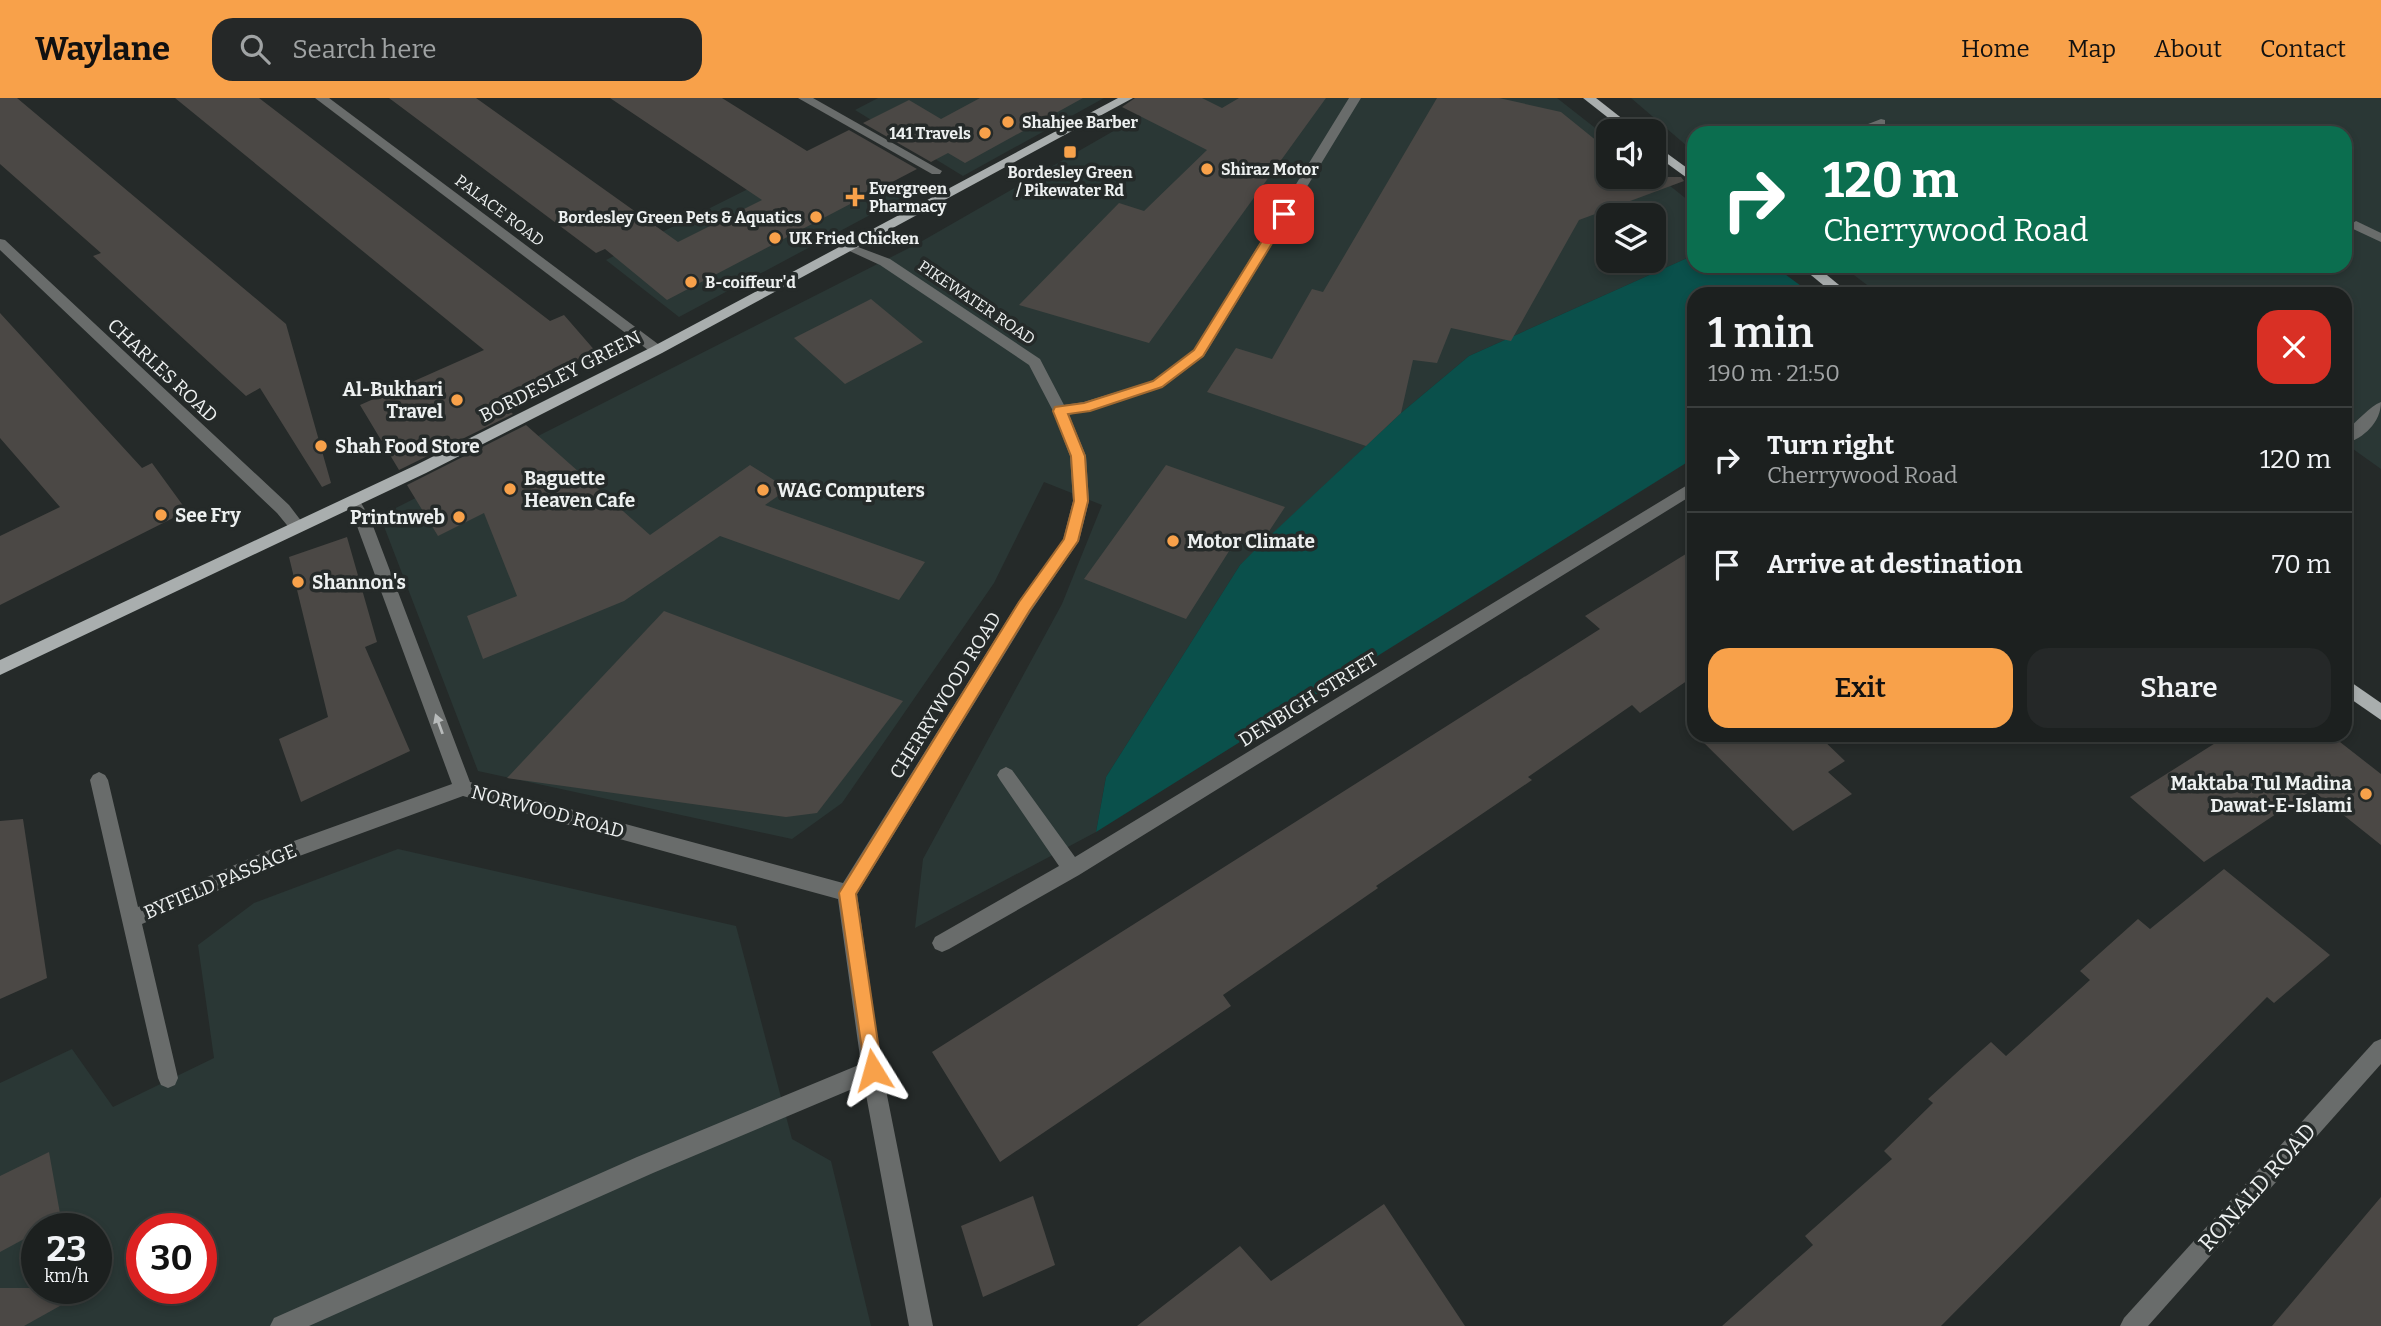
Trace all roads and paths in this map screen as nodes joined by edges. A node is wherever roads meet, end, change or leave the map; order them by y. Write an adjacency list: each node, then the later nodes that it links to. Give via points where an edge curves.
1 (321, 98): 19 (street, PALACE ROAD)
2 (827, 98): 6 (street)
3 (1127, 98): 16 (main road, BORDESLEY GREEN)
4 (1355, 98): 21 (street, via 1199,353 1158,384)
5 (1589, 98): 7 (main road)
6 (810, 101): 11 (street)
7 (1616, 119)
8 (1881, 123): 9 (street)
9 (1872, 126)
10 (1666, 157): 12 (main road)
11 (936, 171)
12 (1687, 174)
13 (2357, 225): 14 (street)
14 (2381, 238)
15 (0, 243): 25 (street, CHARLES ROAD)
16 (850, 248): 19 (main road, BORDESLEY GREEN); 21 (street, PIKEWATER ROAD, via 885,262 1035,362)
17 (1816, 273): 18 (main road)
18 (1834, 287)
19 (657, 350): 24 (main road, BORDESLEY GREEN)
20 (2381, 407): 22 (street)
21 (1060, 411): 33 (street, CHERRYWOOD ROAD, via 1078,456 1081,501 1071,541 1025,606)
22 (2352, 434)
23 (1687, 491): 32 (street, DENBIGH STREET)
24 (353, 502): 25 (main road, BORDESLEY GREEN); 31 (street, NORWOOD ROAD, one-way to 24)
25 (297, 526): 26 (main road, BORDESLEY GREEN)
26 (0, 668)
27 (2352, 690): 28 (main road)
28 (2381, 713)
29 (1006, 775): 32 (street)
30 (99, 780): 34 (street)
31 (463, 788): 33 (street, NORWOOD ROAD); 34 (street, BYFIELD PASSAGE, via 275,856)
32 (1072, 869): 35 (street, DENBIGH STREET)
33 (847, 893): 37 (street)
34 (131, 919): 38 (street, BYFIELD PASSAGE)
35 (942, 943)
36 (2381, 1049): 41 (street, RONALD ROAD)
37 (873, 1070): 39 (street); 40 (street)
38 (168, 1078)
39 (282, 1326)
40 (920, 1326)
41 (2132, 1326)

